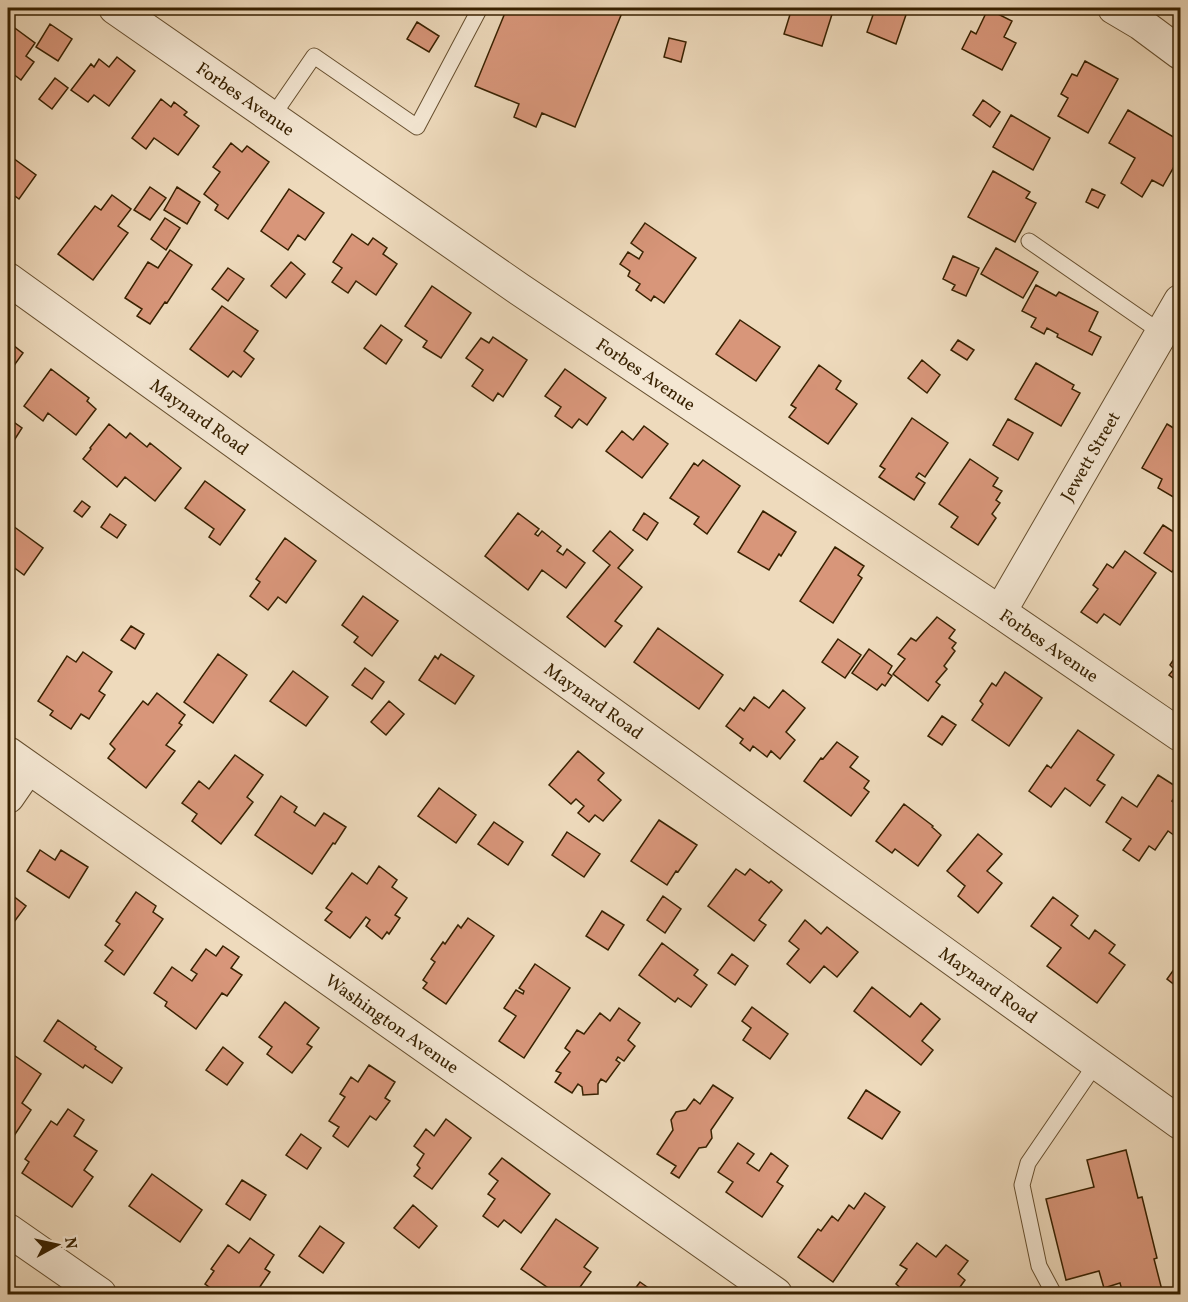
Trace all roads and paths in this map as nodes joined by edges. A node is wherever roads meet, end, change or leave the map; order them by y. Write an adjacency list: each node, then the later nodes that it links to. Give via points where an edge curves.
1 (114, 8): 5 (street, Forbes Avenue)
2 (480, 8): 5 (lane, via 417,127 314,56)
3 (1114, 8): 4 (street)
4 (1180, 53)
5 (272, 117): 10 (street, Forbes Avenue, via 528,296)
6 (1029, 241): 9 (lane)
7 (8, 279): 14 (street, Maynard Road)
8 (1180, 301): 9 (street, Jewett Street)
9 (1162, 333): 10 (street, Jewett Street)
10 (1000, 612): 11 (street, Forbes Avenue)
11 (1180, 735)
12 (18, 760): 13 (street); 18 (street, Washington Avenue)
13 (8, 797)
14 (1096, 1062): 15 (street, Maynard Road); 19 (lane, via 1028,1163 1022,1185 1039,1266)
15 (1180, 1122)
16 (8, 1230): 17 (street)
17 (100, 1294)
18 (776, 1294)
19 (1054, 1294)

